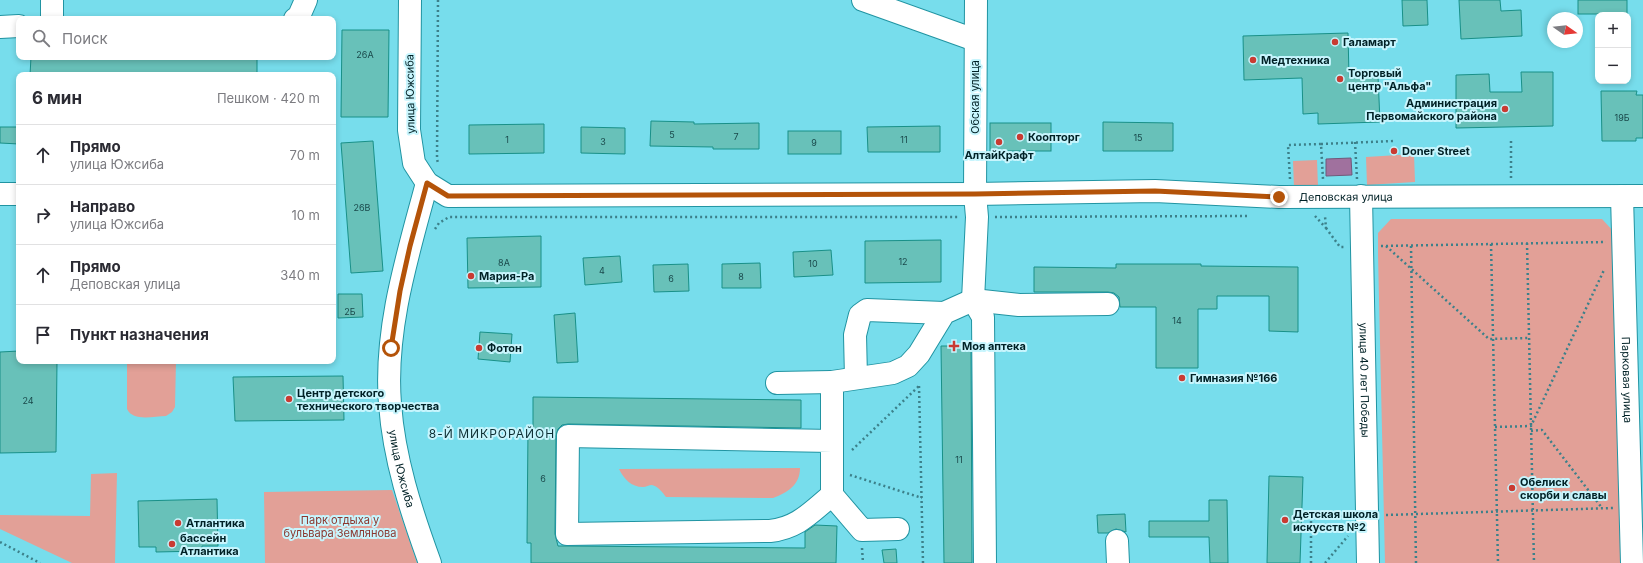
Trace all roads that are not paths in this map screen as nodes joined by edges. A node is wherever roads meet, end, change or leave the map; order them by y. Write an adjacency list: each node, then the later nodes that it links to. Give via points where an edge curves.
1 (52, 0): 6 (street)
2 (306, 0): 7 (street)
3 (410, 0): 11 (street, улица Южсиба, via 409,130 414,163)
4 (863, 0): 10 (street)
5 (976, 0): 10 (street, Обская улица)
6 (52, 16)
7 (299, 16)
8 (16, 26): 9 (street)
9 (0, 27)
10 (975, 40): 15 (street, Обская улица)
11 (433, 175): 16 (street, улица Южсиба); 28 (street, улица Южсиба, via 410,246 400,291 392,339 390,372 390,404 396,451 407,496)
12 (1359, 189): 15 (street, Деповская улица, via 1279,197 1155,191); 17 (street, Деповская улица); 31 (street, улица 40 лет Победы, via 1362,246 1358,519)
13 (0, 194): 14 (street)
14 (16, 194)
15 (975, 194): 16 (street, Деповская улица); 18 (street, Обская улица, via 977,217)
16 (448, 196)
17 (1633, 196): 32 (street, Парковая улица, via 1613,242 1632,507)
18 (973, 300): 19 (street, via 1018,305); 20 (street); 29 (street, via 983,317)
19 (1108, 304)
20 (944, 313): 21 (street, via 919,354 908,366 893,372); 21 (street, via 867,310 860,315 855,335)
21 (856, 378): 22 (street)
22 (832, 382): 23 (street); 24 (street)
23 (777, 383)
24 (832, 441): 25 (street); 25 (street, via 568,436 567,534 784,529 798,522)
25 (832, 495): 26 (street, via 862,530)
26 (898, 529)
27 (1117, 542): 30 (street)
28 (430, 563)
29 (985, 563)
30 (1118, 563)
31 (1368, 563)
32 (1632, 563)

